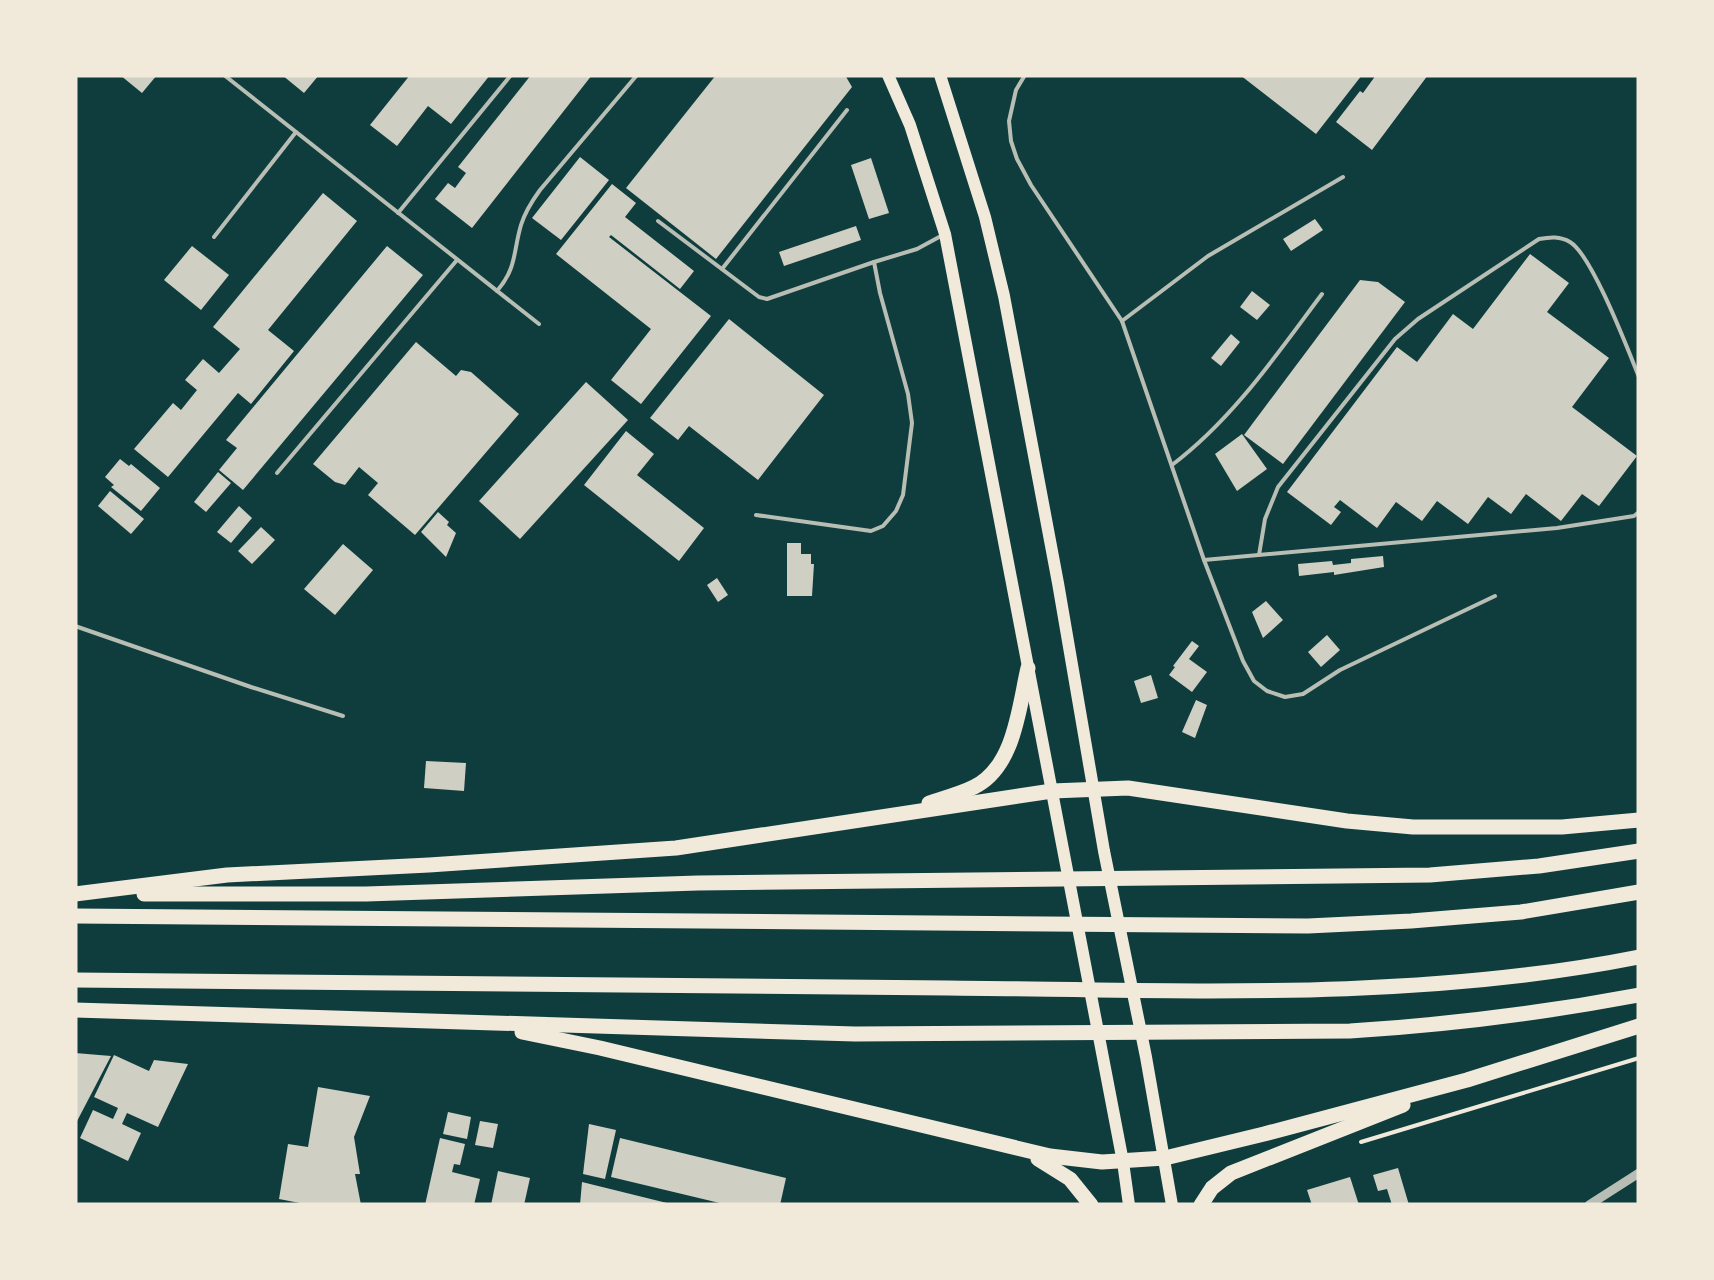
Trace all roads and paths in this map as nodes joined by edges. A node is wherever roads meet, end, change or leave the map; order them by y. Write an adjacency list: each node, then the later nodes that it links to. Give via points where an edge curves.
1 (510, 75): 10 (lane)
2 (637, 75): 17 (lane, via 527,209 514,264)
3 (888, 75): 12 (main road)
4 (940, 75): 32 (main road, via 1000,277)
5 (1025, 75): 19 (lane, via 1009,120 1017,159)
6 (227, 76): 8 (lane)
7 (847, 110): 16 (lane)
8 (296, 132): 10 (lane); 13 (lane)
9 (1344, 178): 19 (lane, via 1208,256)
10 (398, 213): 14 (lane)
11 (658, 221): 16 (lane)
12 (945, 234): 15 (lane); 30 (main road)
13 (214, 237)
14 (457, 260): 17 (lane); 23 (lane)
15 (874, 262): 16 (lane, via 768,299); 25 (lane, via 912,423 896,511 871,531)
16 (722, 269)
17 (497, 292): 20 (lane)
18 (1322, 294): 22 (lane, via 1212,432)
19 (1122, 321): 22 (lane)
20 (539, 324)
21 (1639, 376): 26 (lane, via 1582,254 1572,242 1539,238 1394,339 1278,487)
22 (1172, 465): 27 (lane)
23 (277, 473)
24 (1639, 512): 26 (lane, via 1557,528)
25 (756, 515)
26 (1259, 555): 27 (lane)
27 (1204, 560): 28 (lane, via 1242,661 1254,680 1285,697 1303,694)
28 (1495, 596)
29 (75, 626): 31 (lane)
30 (1028, 668): 33 (main road); 34 (highway, via 998,766 977,786)
31 (343, 716)
32 (1094, 788): 33 (highway); 35 (highway, via 1413,828); 50 (main road)
33 (1052, 791): 34 (highway); 51 (main road)
34 (893, 816): 38 (highway, via 676,848 227,875)
35 (1639, 820)
36 (1639, 851): 38 (highway, via 1430,874)
37 (1639, 892): 39 (highway, via 1522,912 1308,926)
38 (75, 894)
39 (75, 916)
40 (1639, 957): 41 (highway, via 1484,980 1252,990)
41 (75, 980)
42 (1639, 995): 44 (highway, via 1512,1017 1350,1031 855,1034)
43 (75, 1010): 44 (highway)
44 (474, 1024): 48 (highway)
45 (1639, 1026): 47 (highway)
46 (1639, 1058): 49 (path)
47 (1467, 1080): 50 (highway); 56 (highway, via 1231,1173)
48 (1012, 1147): 51 (highway); 53 (highway, via 1070,1179)
49 (1346, 1147)
50 (1165, 1158): 51 (highway); 55 (main road)
51 (1123, 1162): 54 (main road)
52 (1639, 1173): 57 (street)
53 (1091, 1205)
54 (1129, 1205)
55 (1172, 1205)
56 (1201, 1205)
57 (1588, 1205)

